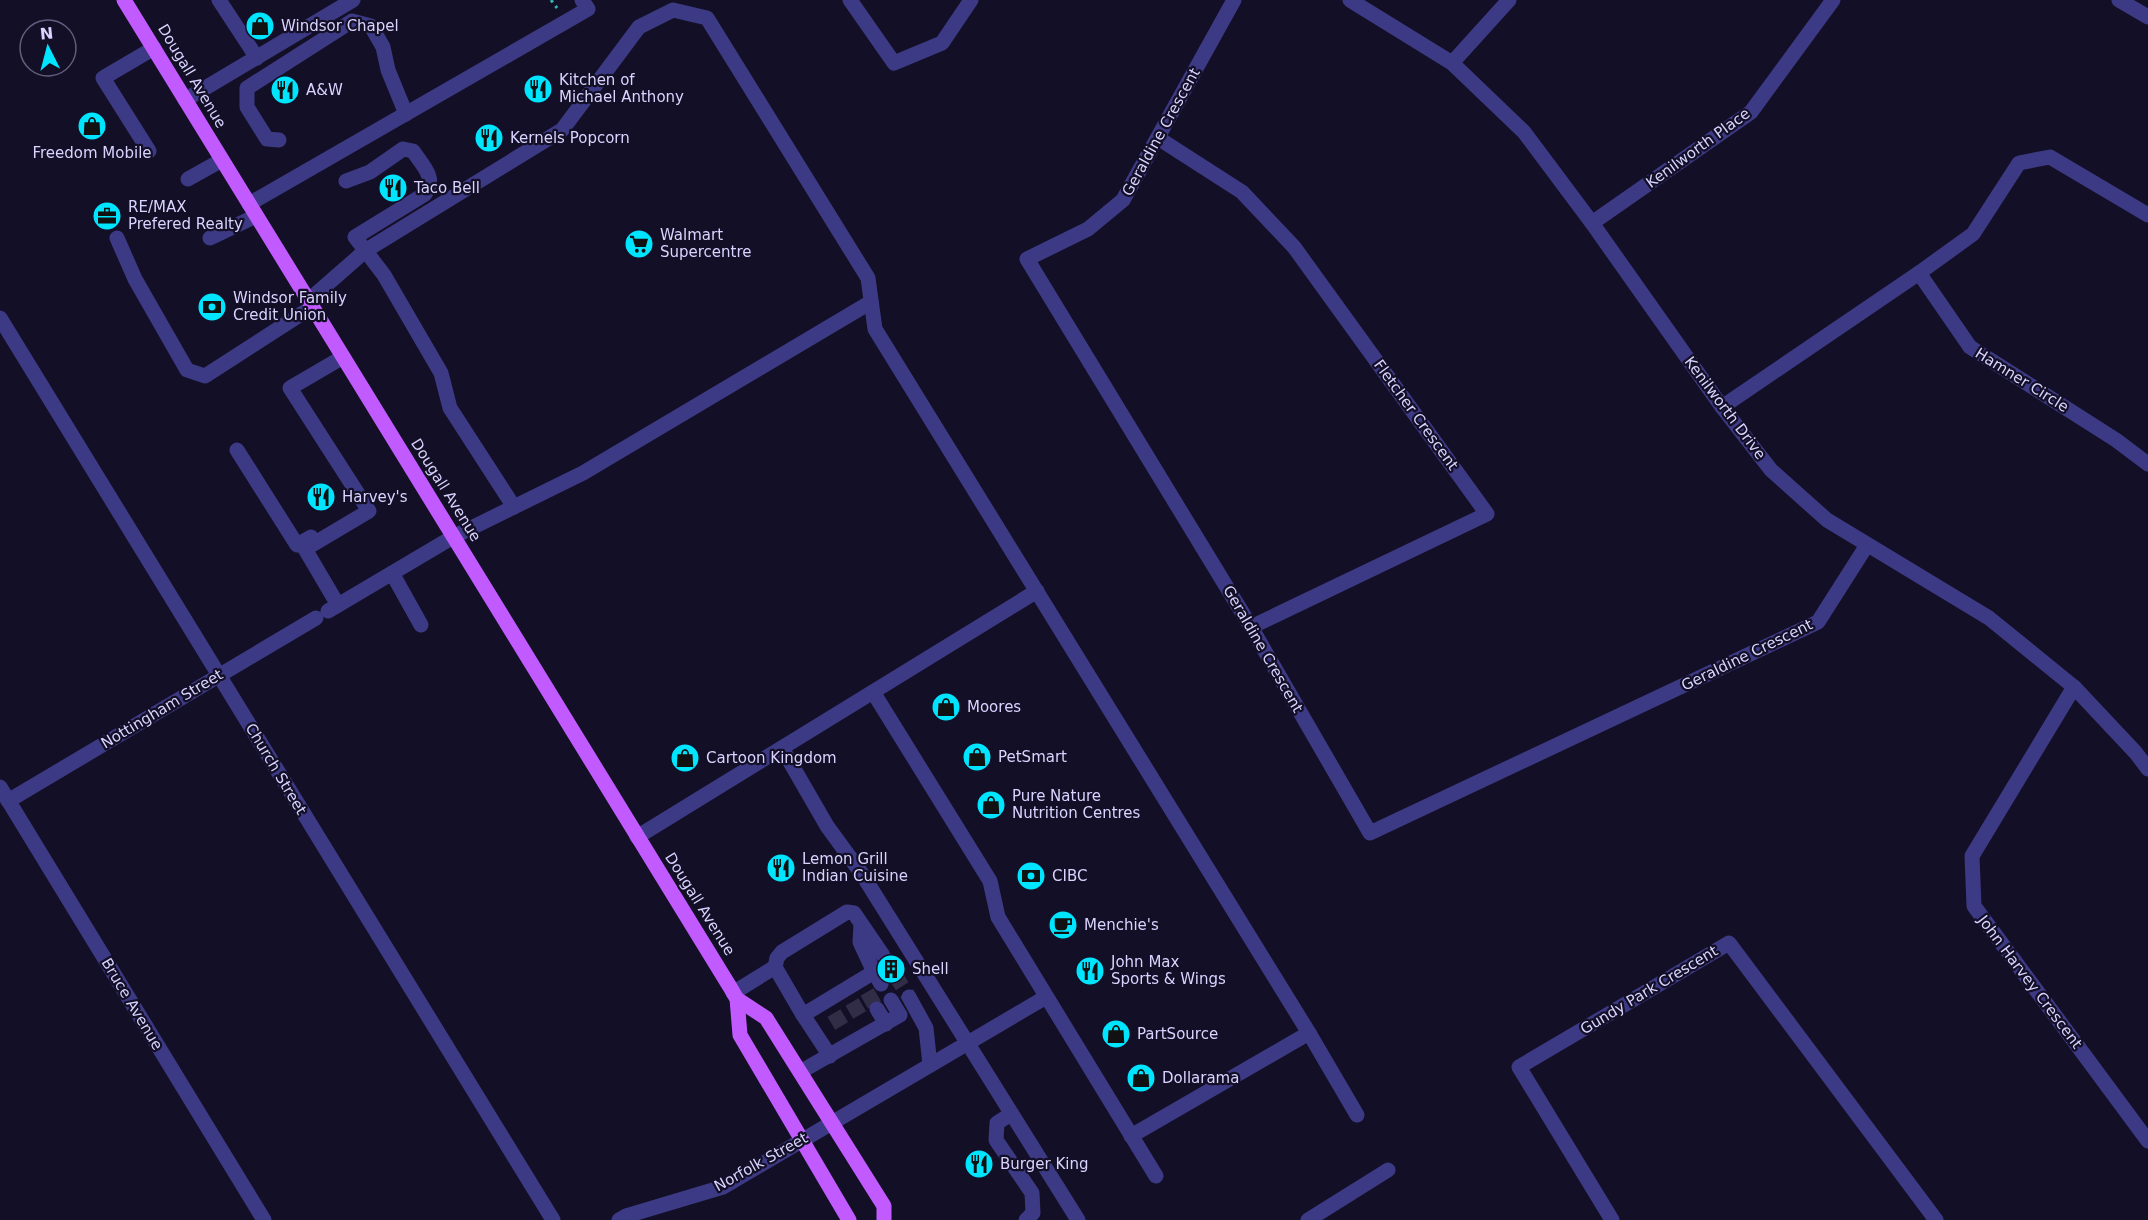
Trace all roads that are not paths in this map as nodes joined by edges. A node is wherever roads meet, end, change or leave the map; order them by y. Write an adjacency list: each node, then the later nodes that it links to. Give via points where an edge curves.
1 (124, 0): 13 (main road, Dougall Avenue)
2 (219, 0): 14 (street)
3 (353, 0): 14 (street)
4 (582, 0): 17 (street, via 588,9)
5 (850, 0): 6 (street, via 894,63 942,43)
6 (971, 0)
7 (1234, 0): 18 (street, Geraldine Crescent)
8 (1350, 0): 15 (street, Kenilworth Drive)
9 (1509, 0): 15 (street)
10 (1833, 0): 26 (street, Kenilworth Place, via 1751,112)
11 (2119, 0): 12 (street)
12 (2148, 17)
13 (154, 48): 16 (main road, Dougall Avenue); 20 (street, via 104,78)
14 (257, 58): 16 (street)
15 (1452, 63): 26 (street, Kenilworth Drive, via 1524,132)
16 (185, 100): 22 (main road, Dougall Avenue)
17 (406, 114): 19 (street, via 383,47 371,26 352,21 248,88 247,107 267,139); 21 (street)
18 (1158, 138): 46 (street, Geraldine Crescent, via 1123,200 1088,228 1027,259); 46 (street, Fletcher Crescent, via 1242,192 1294,247 1487,514)
19 (279, 141)
20 (149, 151)
21 (332, 157): 24 (street); 29 (street, via 348,184 403,149 413,151 431,178 425,194 355,237)
22 (222, 160): 23 (street); 24 (main road, Dougall Avenue)
23 (188, 179)
24 (253, 210): 28 (street); 32 (main road, Dougall Avenue)
25 (2148, 215): 30 (street, via 2050,157 2019,163 1973,234)
26 (1592, 223): 35 (street, Kenilworth Drive)
27 (117, 238): 32 (street, via 135,279 187,370 205,376)
28 (210, 238)
29 (365, 251): 31 (street, via 562,130 639,27 673,10 707,18 868,278); 32 (street); 39 (street, via 384,275 441,373 450,408)
30 (1919, 273): 35 (street); 37 (street, Hamner Circle, via 1970,347)
31 (871, 302): 39 (street, Nottingham Street, via 583,473); 43 (street, via 875,329)
32 (310, 304): 34 (main road, Dougall Avenue)
33 (0, 318): 47 (street, Church Street)
34 (343, 357): 38 (street, via 290,388); 40 (main road, Dougall Avenue)
35 (1722, 407): 41 (street, Kenilworth Drive, via 1771,470 1827,520)
36 (237, 450): 38 (street, via 297,545)
37 (2148, 464)
38 (365, 505): 44 (street, via 369,511 305,549)
39 (514, 507): 40 (street, Nottingham Street)
40 (453, 537): 42 (street, Nottingham Street); 54 (main road, Dougall Avenue)
41 (1867, 545): 46 (street, Geraldine Crescent, via 1818,622 1370,833); 48 (street, Kenilworth Drive, via 1989,618)
42 (392, 573): 44 (street, Nottingham Street); 45 (street)
43 (1037, 591): 49 (street); 67 (street)
44 (328, 611): 47 (street, Nottingham Street)
45 (422, 625)
46 (1251, 627)
47 (219, 675): 53 (street, Nottingham Street); 81 (street, Church Street)
48 (2074, 687): 51 (street, Kenilworth Drive); 77 (street, John Harvey Crescent, via 1972,856 1974,906)
49 (873, 692): 50 (street); 59 (street, via 990,881 998,917)
50 (782, 748): 54 (street); 68 (street, via 827,826 862,874)
51 (2148, 769)
52 (0, 787): 53 (street, Bruce Avenue)
53 (8, 801): 80 (street, Bruce Avenue)
54 (637, 837): 58 (main road, Dougall Avenue)
55 (861, 924): 56 (street); 57 (street, via 854,913 847,912 782,952); 62 (street, via 860,942 877,978 830,1007)
56 (882, 954)
57 (775, 967): 58 (street); 62 (street)
58 (735, 996): 71 (main road, Dougall Avenue, via 766,1018); 76 (main road, Dougall Avenue, via 740,1035)
59 (1046, 997): 68 (street, Norfolk Street); 75 (street)
60 (891, 1000): 63 (street)
61 (877, 1009): 65 (street)
62 (803, 1014): 69 (street)
63 (900, 1016): 65 (street); 70 (street, via 912,1002 926,1028)
64 (862, 1019): 66 (street)
65 (886, 1024): 66 (street)
66 (870, 1032): 69 (street, via 848,1036)
67 (1309, 1033): 73 (street); 75 (street)
68 (968, 1044): 70 (street, Norfolk Street); 72 (street)
69 (830, 1056): 71 (street)
70 (930, 1065): 74 (street, Norfolk Street)
71 (801, 1072): 74 (main road, Dougall Avenue)
72 (1011, 1114): 85 (street, via 997,1123 996,1140 1032,1193 1033,1213); 86 (street)
73 (1357, 1115)
74 (832, 1122): 76 (street, Norfolk Street); 84 (main road, Dougall Avenue, via 884,1206)
75 (1131, 1136): 79 (street)
76 (801, 1141): 82 (street, Norfolk Street, via 723,1187); 83 (main road, Dougall Avenue)
77 (2148, 1141)
78 (1388, 1170): 87 (street)
79 (1156, 1176)
80 (264, 1220)
81 (553, 1220)
82 (619, 1220)
83 (849, 1220)
84 (884, 1220)
85 (1026, 1220)
86 (1078, 1220)
87 (1308, 1220)
88 (1612, 1220): 89 (street, Gundy Park Crescent, via 1519,1067 1729,943)
89 (1936, 1220)

